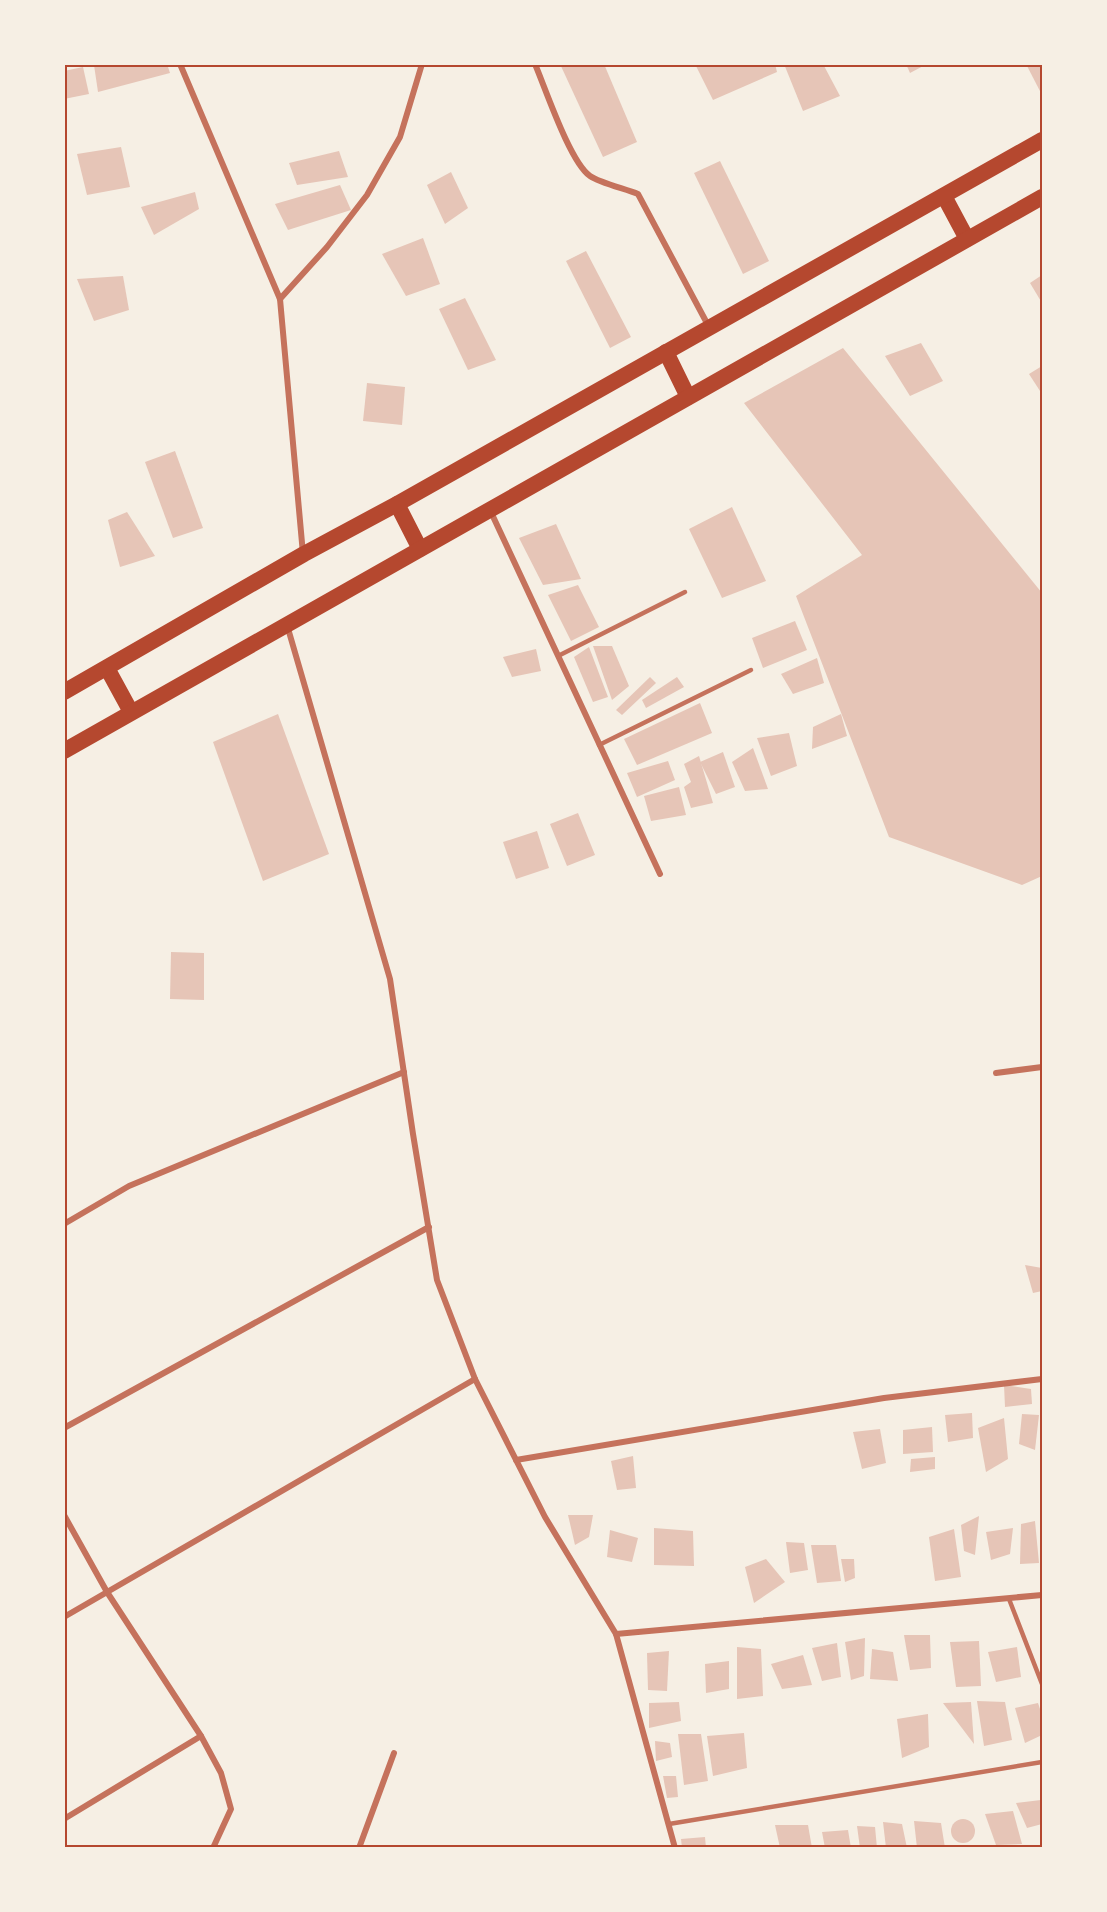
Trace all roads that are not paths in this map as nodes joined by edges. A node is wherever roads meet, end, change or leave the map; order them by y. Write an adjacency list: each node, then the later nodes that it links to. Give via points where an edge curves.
1 (180, 64): 8 (street)
2 (422, 64): 8 (street, via 400,137 367,195)
3 (535, 64): 9 (street, via 580,165 591,177 638,194)
4 (1042, 140): 5 (highway)
5 (944, 196): 7 (highway); 9 (highway)
6 (1042, 197): 7 (highway)
7 (967, 240): 11 (highway)
8 (280, 299): 15 (street)
9 (709, 328): 10 (highway)
10 (666, 352): 11 (highway); 12 (highway)
11 (688, 397): 13 (highway)
12 (397, 504): 14 (highway); 15 (highway)
13 (490, 510): 14 (highway); 18 (street)
14 (420, 549): 17 (highway)
15 (304, 554): 19 (highway)
16 (685, 592): 18 (lane)
17 (286, 625): 22 (highway); 27 (street, via 390,979)
18 (558, 656): 23 (street)
19 (106, 668): 21 (highway); 22 (highway)
20 (751, 670): 23 (lane)
21 (66, 689)
22 (131, 712): 24 (highway)
23 (599, 745): 25 (street)
24 (64, 751)
25 (660, 874)
26 (1042, 1067): 28 (street)
27 (404, 1072): 29 (street, via 129,1186); 30 (street)
28 (996, 1073)
29 (64, 1224)
30 (429, 1227): 31 (street, via 438,1280); 33 (street)
31 (475, 1379): 34 (street); 36 (street)
32 (1042, 1379): 34 (street, via 884,1398)
33 (64, 1428)
34 (516, 1460): 40 (street, via 545,1517)
35 (64, 1515): 36 (street)
36 (107, 1592): 39 (street); 42 (street)
37 (1042, 1595): 38 (street)
38 (1008, 1599): 40 (street); 41 (lane)
39 (64, 1617)
40 (616, 1634): 46 (street)
41 (1042, 1684)
42 (201, 1736): 45 (street); 47 (street, via 221,1773 231,1809)
43 (394, 1753): 48 (street)
44 (1042, 1762): 46 (lane)
45 (64, 1819)
46 (669, 1824): 49 (street)
47 (213, 1848)
48 (359, 1848)
49 (675, 1848)

